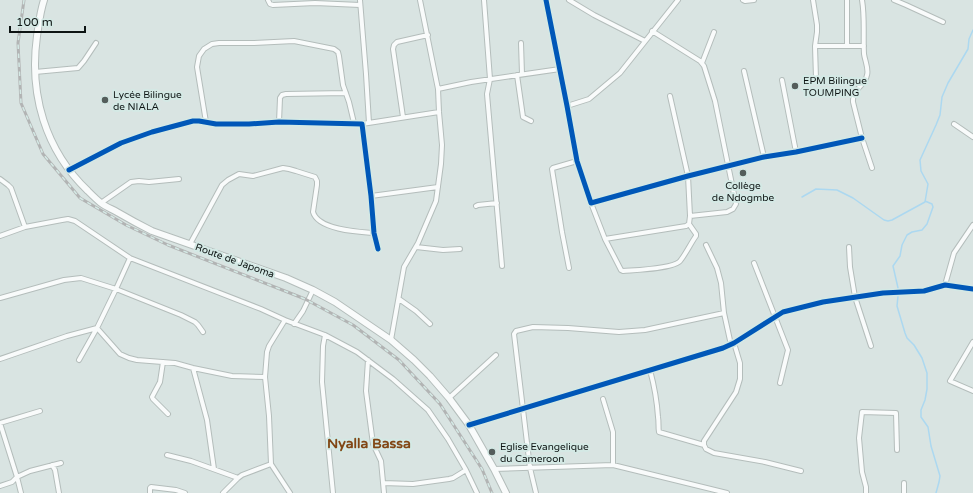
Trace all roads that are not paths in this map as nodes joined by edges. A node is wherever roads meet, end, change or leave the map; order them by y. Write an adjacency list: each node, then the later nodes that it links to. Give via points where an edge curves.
1 (44, 0): 29 (main road, Route de Japoma, via 35,50)
2 (268, 0): 14 (street, via 273,5)
3 (420, 0): 19 (street)
4 (484, 0): 32 (street)
5 (546, 0): 27 (street)
6 (569, 0): 20 (street)
7 (678, 0): 17 (street)
8 (744, 0): 9 (street)
9 (754, 0)
10 (813, 0): 23 (street, via 817,25)
11 (847, 0): 24 (street)
12 (862, 0): 25 (street)
13 (894, 0): 15 (street)
14 (360, 2): 44 (street)
15 (907, 2): 16 (street)
16 (943, 22)
17 (652, 31): 20 (street); 26 (street)
18 (714, 32): 26 (street)
19 (428, 35): 34 (street); 39 (street, via 394,44)
20 (645, 41): 37 (street, via 620,73 594,95)
21 (96, 43): 29 (street, via 78,68)
22 (521, 43): 30 (street)
23 (815, 46): 24 (street); 31 (street)
24 (847, 46): 25 (street)
25 (864, 46): 48 (street, via 868,73 866,80 853,97)
26 (702, 63): 52 (street, via 715,101)
27 (560, 69): 30 (street); 37 (street)
28 (744, 71): 50 (street)
29 (35, 72): 54 (main road, Route de Japoma, via 38,102 46,127)
30 (520, 75): 32 (street); 40 (street, via 523,117)
31 (816, 78)
32 (490, 79): 34 (street); 60 (street, via 487,94)
33 (782, 80): 49 (street)
34 (438, 89): 38 (street)
35 (346, 93): 41 (street, via 338,52 334,49 294,41 212,44 200,54 197,67); 42 (street, via 282,95); 43 (street)
36 (670, 96): 55 (street)
37 (567, 106): 51 (street)
38 (439, 112): 39 (street); 58 (street, via 442,145)
39 (403, 117): 44 (street)
40 (531, 121)
41 (206, 122): 42 (street); 54 (street, via 193,121 152,132 121,143)
42 (279, 122): 43 (street)
43 (354, 123): 45 (street)
44 (370, 123): 45 (street)
45 (362, 124): 59 (street)
46 (954, 124): 47 (street)
47 (973, 137)
48 (862, 138): 49 (street); 53 (street)
49 (796, 152): 50 (street)
50 (764, 157): 52 (street)
51 (577, 161): 62 (street); 80 (street, via 552,169)
52 (728, 166): 55 (street); 64 (street, via 736,206 727,212)
53 (872, 168)
54 (69, 170): 61 (main road, Route de Japoma)
55 (688, 176): 62 (street); 64 (street)
56 (0, 179): 67 (street, via 11,188)
57 (179, 179): 61 (street, via 131,182)
58 (438, 187): 59 (street); 74 (street, via 436,201)
59 (371, 196): 68 (street)
60 (497, 202): 63 (street); 79 (street)
61 (101, 203): 71 (main road, Route de Japoma, via 152,231)
62 (591, 203): 70 (street)
63 (476, 206)
64 (690, 216): 65 (street)
65 (689, 224): 70 (street); 70 (street, via 696,236 679,262 670,266 623,271)
66 (973, 225): 81 (street, via 954,253)
67 (25, 227): 69 (street); 77 (street, via 68,219 75,221)
68 (374, 233): 71 (street, via 340,229 318,221 312,212 317,185 315,177 283,168 253,176 239,174 228,180 222,185); 75 (street)
69 (0, 236)
70 (605, 239)
71 (190, 244): 84 (main road, Route de Japoma)
72 (706, 245): 88 (street, via 718,268)
73 (849, 246): 86 (street)
74 (416, 247): 76 (street); 87 (street, via 404,267)
75 (378, 249)
76 (460, 249)
77 (130, 258): 82 (street); 90 (street)
78 (754, 263): 89 (street)
79 (502, 266)
80 (570, 268)
81 (945, 285): 83 (street); 86 (street, via 924,291 892,292)
82 (116, 289): 85 (street, via 81,278 70,278); 93 (street); 94 (street, via 189,319)
83 (973, 289)
84 (313, 290): 91 (street); 96 (main road, Route de Japoma)
85 (0, 298)
86 (855, 298): 89 (street, via 823,302); 99 (street)
87 (399, 299): 92 (street); 96 (street)
88 (724, 312): 98 (street); 112 (street, via 645,330 619,332 533,327 516,331 514,334)
89 (775, 316): 98 (street); 108 (street, via 788,350)
90 (285, 320): 91 (street); 107 (street, via 269,346)
91 (294, 324): 95 (street)
92 (430, 324)
93 (97, 328): 101 (street); 102 (street); 104 (street, via 120,354 137,360)
94 (203, 332)
95 (325, 335): 103 (street); 140 (street, via 322,382)
96 (391, 340): 110 (main road, Route de Japoma, via 420,365)
97 (973, 342): 109 (street, via 950,381)
98 (733, 344): 106 (street); 117 (street, via 740,363 740,379 736,392 704,441)
99 (871, 346)
100 (496, 355): 110 (street)
101 (0, 359)
102 (79, 360)
103 (368, 360): 127 (street, via 428,410); 131 (street, via 366,390 373,444 381,462)
104 (163, 362): 105 (street); 114 (street, via 160,382 152,397)
105 (193, 368): 107 (street, via 232,376); 125 (street, via 207,420)
106 (650, 370): 112 (street); 117 (street, via 655,388 659,432)
107 (265, 377): 121 (street)
108 (780, 383)
109 (973, 391)
110 (449, 398): 116 (main road, Route de Japoma)
111 (603, 399): 123 (street, via 613,432)
112 (523, 408): 116 (street); 124 (street)
113 (40, 411): 115 (street)
114 (168, 414)
115 (0, 423): 129 (street)
116 (469, 425): 126 (main road, Route de Japoma)
117 (704, 445): 128 (street, via 714,453)
118 (897, 450): 146 (street, via 896,413 862,412 859,438)
119 (167, 455): 125 (street)
120 (61, 463): 122 (street)
121 (271, 464): 130 (street); 139 (street)
122 (52, 465): 129 (street); 135 (street)
123 (613, 465): 124 (street); 145 (street)
124 (530, 468): 126 (street); 144 (street)
125 (214, 469): 130 (street)
126 (494, 469): 143 (main road, Route de Japoma)
127 (466, 470): 131 (street, via 449,479 413,484); 142 (street)
128 (801, 471)
129 (17, 477): 133 (street, via 12,482); 134 (street)
130 (238, 478): 138 (street)
131 (383, 483): 141 (street)
132 (904, 484): 147 (street)
133 (0, 486)
134 (20, 493)
135 (59, 493)
136 (150, 493): 137 (street, via 151,487)
137 (185, 493)
138 (223, 493)
139 (290, 493)
140 (333, 493)
141 (384, 493)
142 (478, 493)
143 (506, 493)
144 (536, 493)
145 (727, 493)
146 (866, 493)
147 (904, 493)

